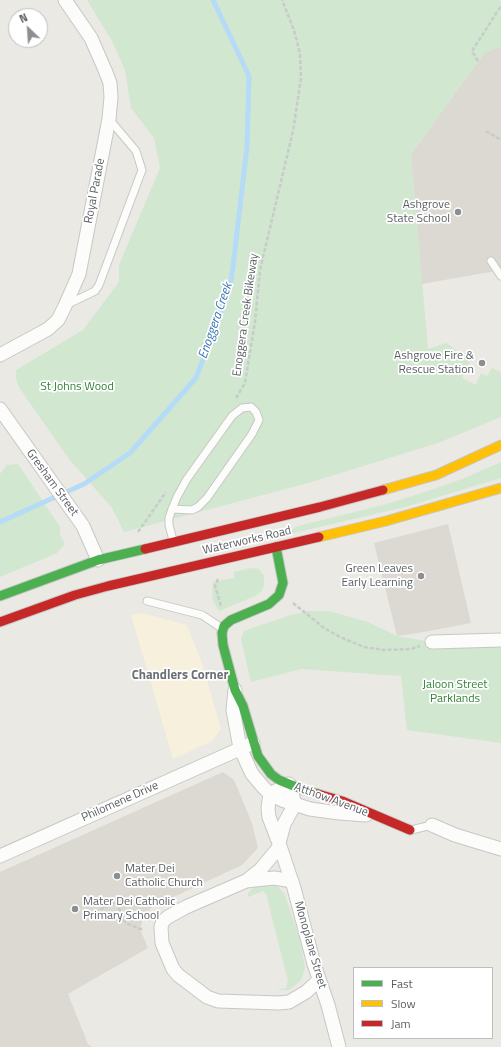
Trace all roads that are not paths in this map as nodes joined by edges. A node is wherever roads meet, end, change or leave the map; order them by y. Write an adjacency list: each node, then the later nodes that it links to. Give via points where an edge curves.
1 (65, 0): 2 (street, Royal Parade, via 91,38 110,83)
2 (109, 119): 5 (street, Royal Parade, via 79,274); 5 (lane, via 136,151 142,170 99,285 95,291)
3 (491, 261): 4 (lane)
4 (501, 276)
5 (65, 306): 6 (street, Royal Parade, via 58,320 48,329)
6 (0, 356)
7 (0, 409): 15 (street, Gresham Street, via 86,531)
8 (501, 445): 10 (main road, Waterworks Road)
9 (501, 455): 10 (main road, Waterworks Road)
10 (436, 475): 13 (main road, Waterworks Road, via 270,523)
11 (501, 488): 14 (main road, Waterworks Road, via 386,521)
12 (172, 509): 12 (lane, via 192,510 206,498 252,434 259,420 251,407 242,408 232,416 187,479); 13 (lane, via 169,525)
13 (173, 542): 15 (main road, Waterworks Road)
14 (275, 544): 18 (main road, Waterworks Road, via 217,561 107,583); 19 (main road, via 283,583 280,595 269,604 234,618)
15 (99, 563): 16 (main road, Waterworks Road)
16 (0, 596)
17 (147, 601): 19 (lane, via 202,615)
18 (0, 622)
19 (223, 629): 22 (main road, via 222,641)
20 (501, 640): 21 (street)
21 (432, 642)
22 (235, 690): 23 (street, via 233,710)
23 (247, 745): 24 (main road, via 271,774); 25 (street, via 252,774); 32 (street, Philomene Drive)
24 (289, 784): 25 (street); 26 (street); 27 (main road, Atthow Avenue, via 342,801)
25 (270, 794): 26 (street); 30 (street, Monoplane Street, via 269,817)
26 (295, 804): 27 (street, Atthow Avenue, via 316,810); 30 (street, via 284,824)
27 (373, 815): 29 (main road, Atthow Avenue)
28 (432, 825): 29 (lane, Atthow Avenue); 31 (street, Atthow Avenue, via 455,836)
29 (410, 830)
30 (280, 845): 33 (street, via 261,869); 34 (street, Monoplane Street)
31 (501, 849)
32 (0, 856)
33 (246, 881): 34 (street, via 274,878); 35 (street, via 163,921 160,929 162,942 176,973 209,998 225,1003 289,1002)
34 (292, 881): 35 (street, Monoplane Street)
35 (319, 980): 36 (street, Monoplane Street)
36 (339, 1047)

